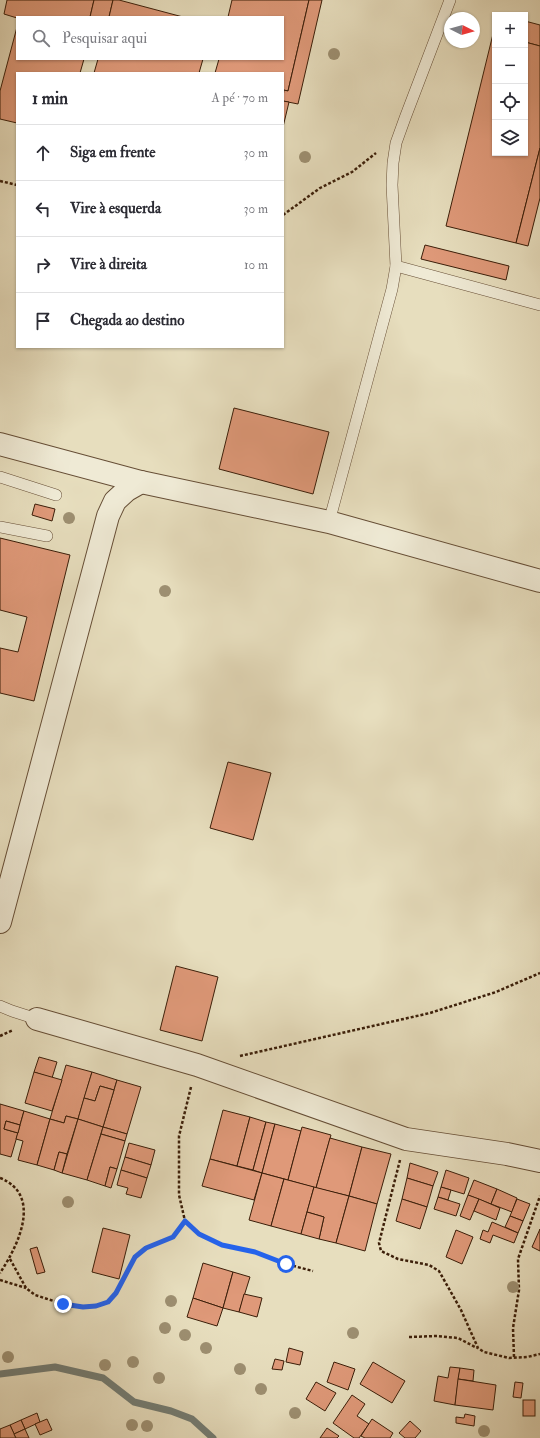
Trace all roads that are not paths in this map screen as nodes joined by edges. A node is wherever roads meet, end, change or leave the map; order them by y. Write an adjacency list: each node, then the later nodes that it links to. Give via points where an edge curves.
1 (450, 0): 2 (lane, via 396,143 392,185)
2 (396, 266): 3 (lane); 8 (lane)
3 (540, 305)
4 (0, 444): 6 (street)
5 (0, 477): 7 (lane)
6 (141, 482): 8 (street); 12 (street, via 115,501 108,516)
7 (56, 495)
8 (329, 522): 11 (street)
9 (0, 527): 10 (lane)
10 (47, 536)
11 (540, 580)
12 (0, 922)
13 (0, 1006): 14 (lane)
14 (37, 1019): 15 (street, via 197,1065 406,1139)
15 (540, 1161)

